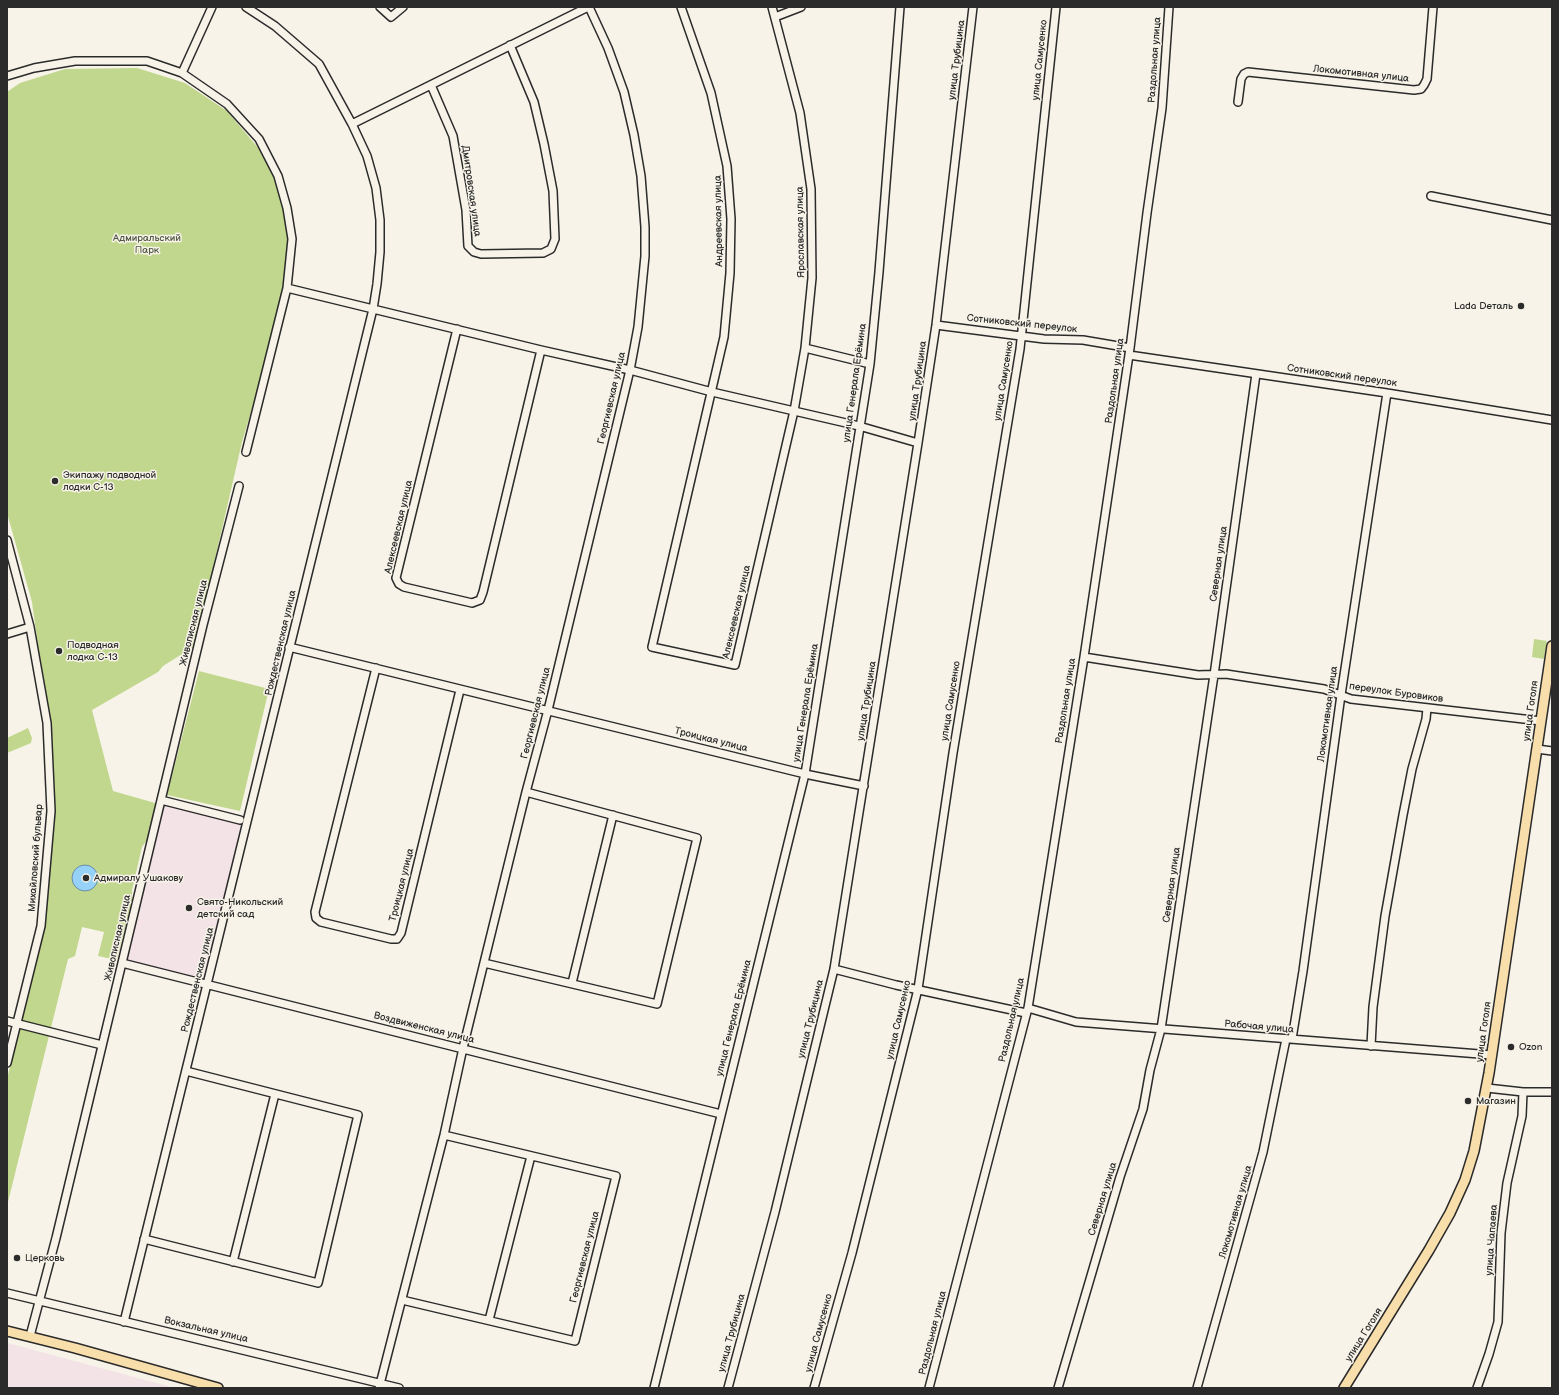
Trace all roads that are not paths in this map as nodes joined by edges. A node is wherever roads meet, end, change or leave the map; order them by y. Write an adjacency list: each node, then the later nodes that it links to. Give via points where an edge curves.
1 (212, 7): 16 (street)
2 (246, 7): 20 (street, Рождественская улица, via 275,26 319,64)
3 (380, 7): 4 (street, via 391,17)
4 (402, 7)
5 (589, 7): 15 (street); 32 (street, Георгиевская улица, via 624,92 641,176 645,227 644,279)
6 (681, 7): 34 (street, Андреевская улица, via 711,92 728,166 731,219 730,273 724,337)
7 (772, 7): 14 (street, Ярославская улица)
8 (801, 7): 14 (street)
9 (900, 7): 31 (street, улица Генерала Ерёмина)
10 (973, 7): 25 (street, улица Трубицина)
11 (1056, 7): 27 (street, улица Самусенко)
12 (1169, 7): 30 (street, Раздольная улица, via 1162,108)
13 (1433, 7): 19 (street, Локомотивная улица, via 1427,79 1421,89 1248,72 1241,79)
14 (775, 17): 28 (street, Ярославская улица, via 800,113 811,190 812,278)
15 (510, 45): 18 (street); 18 (street, Дмитровская улица, via 534,102 544,144 553,191 555,239 551,249 543,253 481,254 468,246 466,210 453,136)
16 (182, 73): 17 (street, via 147,61 74,61); 23 (street, via 227,104 259,139 278,176 292,239)
17 (7, 76)
18 (431, 85): 20 (street)
19 (1238, 102)
20 (352, 124): 24 (street, Рождественская улица, via 367,156 376,188 380,220 380,252)
21 (1431, 196): 22 (street)
22 (1552, 220)
23 (287, 288): 24 (street); 40 (street)
24 (373, 309): 26 (street); 46 (street, Рождественская улица)
25 (936, 326): 27 (street, Сотниковский переулок); 39 (street, улица Трубицина)
26 (457, 329): 29 (street); 29 (street, Алексеевская улица, via 396,578 404,587 472,603 480,600)
27 (1022, 336): 30 (street, Сотниковский переулок, via 1083,340); 68 (street, улица Самусенко, via 953,753)
28 (805, 348): 31 (street); 36 (street, Ярославская улица)
29 (541, 350): 32 (street)
30 (1130, 352): 33 (street, Сотниковский переулок); 47 (street, Раздольная улица)
31 (870, 364): 38 (street, улица Генерала Ерёмина)
32 (630, 370): 34 (street); 53 (street, Георгиевская улица)
33 (1256, 374): 35 (street, Сотниковский переулок); 49 (street, Северная улица)
34 (712, 392): 36 (street); 36 (street, Алексеевская улица, via 652,647 735,666)
35 (1387, 393): 37 (street, Сотниковский переулок); 51 (street, Локомотивная улица)
36 (794, 411): 38 (street)
37 (1552, 420)
38 (859, 426): 39 (street); 57 (street, улица Генерала Ерёмина)
39 (918, 443): 58 (street, улица Трубицина)
40 (246, 452)
41 (239, 486): 60 (street, Живописная улица)
42 (7, 540): 43 (street, Михайловский бульвар)
43 (30, 627): 44 (street); 71 (street, Михайловский бульвар, via 47,723 51,811 42,926)
44 (7, 634)
45 (1552, 646): 54 (main road, улица Гоголя)
46 (289, 647): 48 (street, Троицкая улица); 67 (street, Рождественская улица)
47 (1084, 657): 49 (street, переулок Буровиков, via 1198,675); 69 (street, Раздольная улица)
48 (376, 668): 50 (street, Троицкая улица); 50 (street, Троицкая улица, via 315,912 316,918 321,922 336,926 390,939 397,939 401,933)
49 (1214, 675): 51 (street, переулок Буровиков, via 1226,674 1316,688); 72 (street, Северная улица)
50 (460, 690): 53 (street, Троицкая улица)
51 (1341, 696): 52 (street, переулок Буровиков); 73 (street, Локомотивная улица, via 1303,971)
52 (1426, 708): 54 (street, переулок Буровиков); 75 (street, via 1426,719 1412,769 1385,916 1372,1006)
53 (548, 710): 57 (street, Троицкая улица); 59 (street, Георгиевская улица)
54 (1541, 721): 55 (main road, улица Гоголя)
55 (1537, 749): 56 (street); 77 (main road, улица Гоголя)
56 (1552, 751)
57 (805, 774): 58 (street, Троицкая улица); 84 (street, улица Генерала Ерёмина)
58 (864, 786): 65 (street, улица Трубицина)
59 (526, 792): 61 (street); 64 (street, Георгиевская улица)
60 (161, 800): 62 (street); 63 (street, Живописная улица)
61 (613, 815): 66 (street); 66 (street, via 697,838 657,1004)
62 (240, 820)
63 (122, 963): 67 (street, Воздвиженская улица); 74 (street, Живописная улица)
64 (484, 964): 66 (street); 76 (street, Георгиевская улица)
65 (834, 969): 68 (street, Рабочая улица); 100 (street, улица Трубицина, via 775,1212)
66 (572, 983)
67 (207, 984): 76 (street, Воздвиженская улица); 79 (street, Рождественская улица)
68 (918, 989): 69 (street, Рабочая улица); 101 (street, улица Самусенко, via 852,1253)
69 (1027, 1010): 72 (street, Рабочая улица, via 1076,1022); 102 (street, Раздольная улица)
70 (7, 1021): 71 (street)
71 (17, 1024): 74 (street); 78 (street, Михайловский бульвар)
72 (1161, 1029): 73 (street, Рабочая улица); 103 (street, Северная улица, via 1143,1110 1120,1177)
73 (1289, 1039): 75 (street, Рабочая улица); 104 (street, Локомотивная улица, via 1263,1152)
74 (102, 1045): 91 (street, Живописная улица, via 56,1238)
75 (1371, 1046): 77 (street, Рабочая улица)
76 (463, 1048): 84 (street, Воздвиженская улица); 85 (street, Георгиевская улица)
77 (1492, 1055): 80 (main road, улица Гоголя)
78 (7, 1063)
79 (186, 1071): 83 (street); 87 (street, Рождественская улица)
80 (1487, 1088): 81 (street); 105 (main road, улица Гоголя, via 1474,1151 1465,1180 1450,1213)
81 (1524, 1092): 82 (street); 106 (street, улица Чапаева, via 1522,1116 1507,1183 1502,1226 1498,1322 1490,1354)
82 (1552, 1092)
83 (275, 1094): 88 (street); 88 (street, via 358,1115 318,1283)
84 (721, 1114): 99 (street, улица Генерала Ерёмина)
85 (444, 1136): 86 (street, Георгиевская улица); 90 (street, Георгиевская улица)
86 (531, 1156): 92 (street); 92 (street, Георгиевская улица, via 616,1176 575,1341)
87 (144, 1240): 88 (street); 93 (street, Рождественская улица)
88 (233, 1262)
89 (7, 1293): 91 (street, Вокзальная улица)
90 (402, 1300): 92 (street, Георгиевская улица); 96 (street, Георгиевская улица)
91 (38, 1301): 93 (street, Вокзальная улица); 95 (street, Живописная улица)
92 (489, 1320)
93 (124, 1322): 96 (street, Вокзальная улица)
94 (7, 1331): 95 (main road)
95 (30, 1336): 97 (main road)
96 (379, 1386): 98 (street, Вокзальная улица)
97 (218, 1388)
98 (399, 1388)
99 (654, 1388)
100 (728, 1388)
101 (814, 1388)
102 (929, 1388)
103 (1058, 1388)
104 (1197, 1388)
105 (1344, 1388)
106 (1477, 1388)

